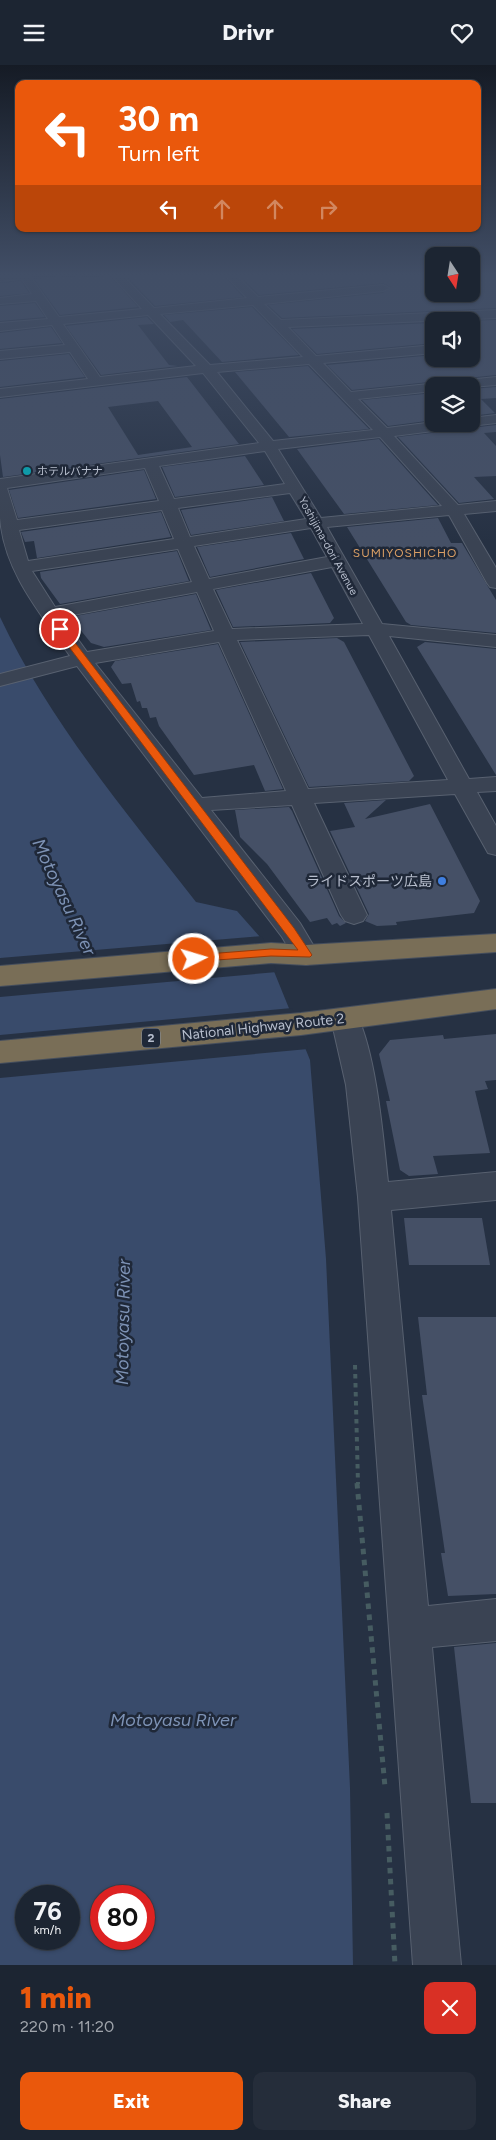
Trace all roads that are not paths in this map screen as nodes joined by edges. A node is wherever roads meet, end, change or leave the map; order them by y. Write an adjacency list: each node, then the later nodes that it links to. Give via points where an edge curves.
1 (85, 365): 8 (street)
2 (202, 365): 5 (street, Yoshijima-dori Avenue)
3 (262, 365): 5 (street)
4 (316, 365): 13 (street)
5 (207, 370): 8 (street); 18 (street, Yoshijima-dori Avenue)
6 (456, 371): 7 (street)
7 (461, 377)
8 (96, 381): 12 (street)
9 (496, 381): 10 (street)
10 (480, 383)
11 (425, 388): 13 (street)
12 (0, 393)
13 (348, 396): 17 (street)
14 (496, 419): 15 (street)
15 (480, 421)
16 (425, 427): 17 (street)
17 (383, 432): 18 (street); 25 (street)
18 (268, 446): 19 (street); 21 (street, Yoshijima-dori Avenue)
19 (150, 463): 20 (street); 23 (street)
20 (0, 483)
21 (296, 487): 23 (street); 26 (street, Yoshijima-dori Avenue)
22 (0, 489): 27 (street)
23 (168, 505): 27 (street); 28 (street)
24 (496, 507): 25 (street)
25 (454, 510): 26 (street); 31 (street)
26 (315, 523): 28 (street); 29 (street, Yoshijima-dori Avenue)
27 (10, 527): 30 (street)
28 (184, 542): 30 (street); 32 (street)
29 (336, 561): 32 (street); 34 (street, Yoshijima-dori Avenue)
30 (21, 567): 33 (street)
31 (496, 583)
32 (202, 584): 33 (street); 35 (street)
33 (49, 614): 37 (street)
34 (374, 629): 35 (street); 36 (street); 40 (street, Yoshijima-dori Avenue)
35 (226, 635): 37 (street); 41 (street)
36 (496, 641)
37 (82, 659): 38 (street); 42 (street)
38 (0, 680)
39 (496, 784): 40 (street)
40 (462, 787): 41 (street); 43 (street, Yoshijima-dori Avenue)
41 (300, 797): 42 (street, via 211,803); 44 (street)
42 (197, 807): 46 (street)
43 (496, 847)
44 (354, 915)
45 (496, 943): 46 (highway)
46 (306, 955): 47 (highway, via 271,953)
47 (0, 976)
48 (496, 999): 49 (highway, National Highway Route 2 / 2)
49 (346, 1019): 50 (highway, National Highway Route 2 / 2); 52 (street, via 367,1126)
50 (0, 1052)
51 (496, 1186): 52 (street)
52 (374, 1197): 54 (street)
53 (496, 1620): 54 (street)
54 (410, 1628): 55 (street)
55 (436, 1965)

